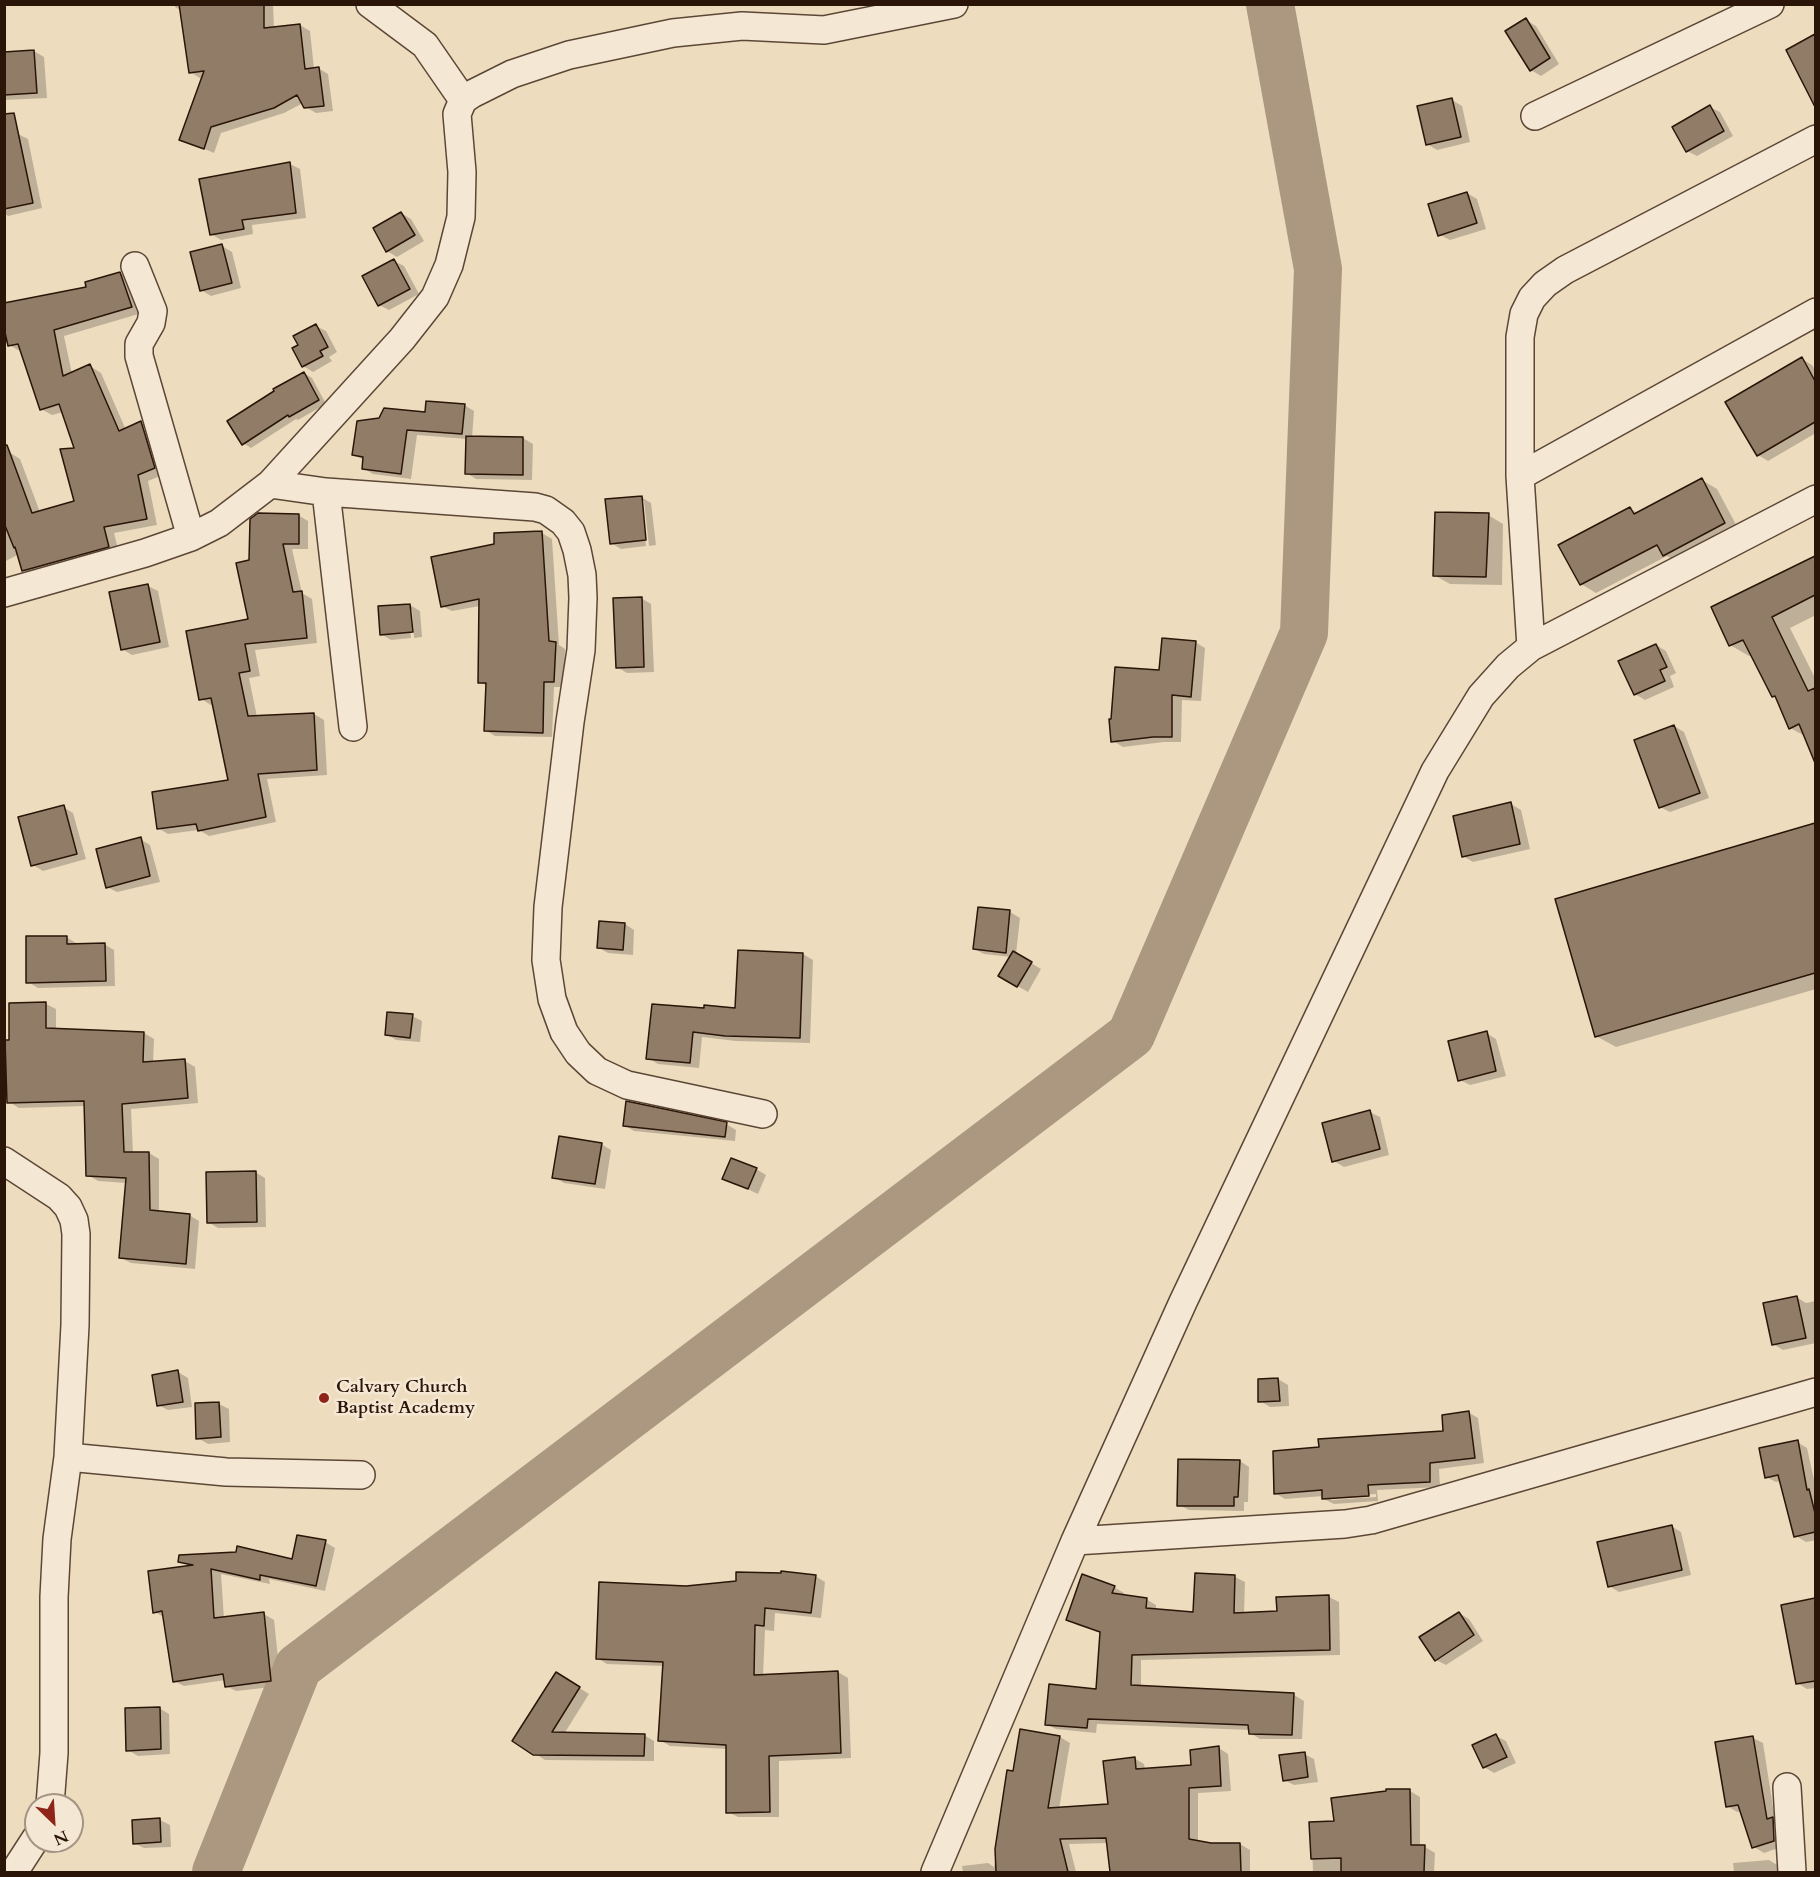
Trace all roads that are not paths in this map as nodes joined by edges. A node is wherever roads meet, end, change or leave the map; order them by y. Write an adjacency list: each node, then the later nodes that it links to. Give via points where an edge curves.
1 (370, 4): 4 (street, via 425,45)
2 (954, 4): 4 (street, via 824,30 742,26 674,33 569,55 512,74)
3 (1770, 4): 5 (street)
4 (463, 100): 10 (street, via 457,114 462,172 460,217 449,265 435,297 402,339)
5 (1535, 116)
6 (1815, 139): 9 (street, via 1565,270 1532,298 1520,337)
7 (135, 266): 13 (street, via 153,311 139,344 139,356)
8 (1815, 312): 9 (street)
9 (1520, 476): 15 (street)
10 (270, 484): 11 (street); 13 (street, via 219,523)
11 (326, 492): 16 (street); 17 (street, via 535,507 555,515 571,532 582,575 583,598 548,907 546,960 552,999 564,1032 597,1071 627,1085)
12 (1815, 499): 15 (street)
13 (190, 537): 14 (street)
14 (4, 593)
15 (1531, 647): 22 (street, via 1481,696 1435,771 1183,1302)
16 (353, 727)
17 (763, 1114)
18 (4, 1161): 20 (street, via 59,1197 74,1220 75,1325)
19 (1815, 1392): 22 (street, via 1371,1520)
20 (68, 1457): 21 (street, via 226,1472); 24 (street, via 54,1597)
21 (361, 1475)
22 (1075, 1541): 27 (street)
23 (1787, 1787): 28 (street)
24 (51, 1793)
25 (26, 1853): 26 (street)
26 (14, 1872)
27 (935, 1872)
28 (1792, 1872)

